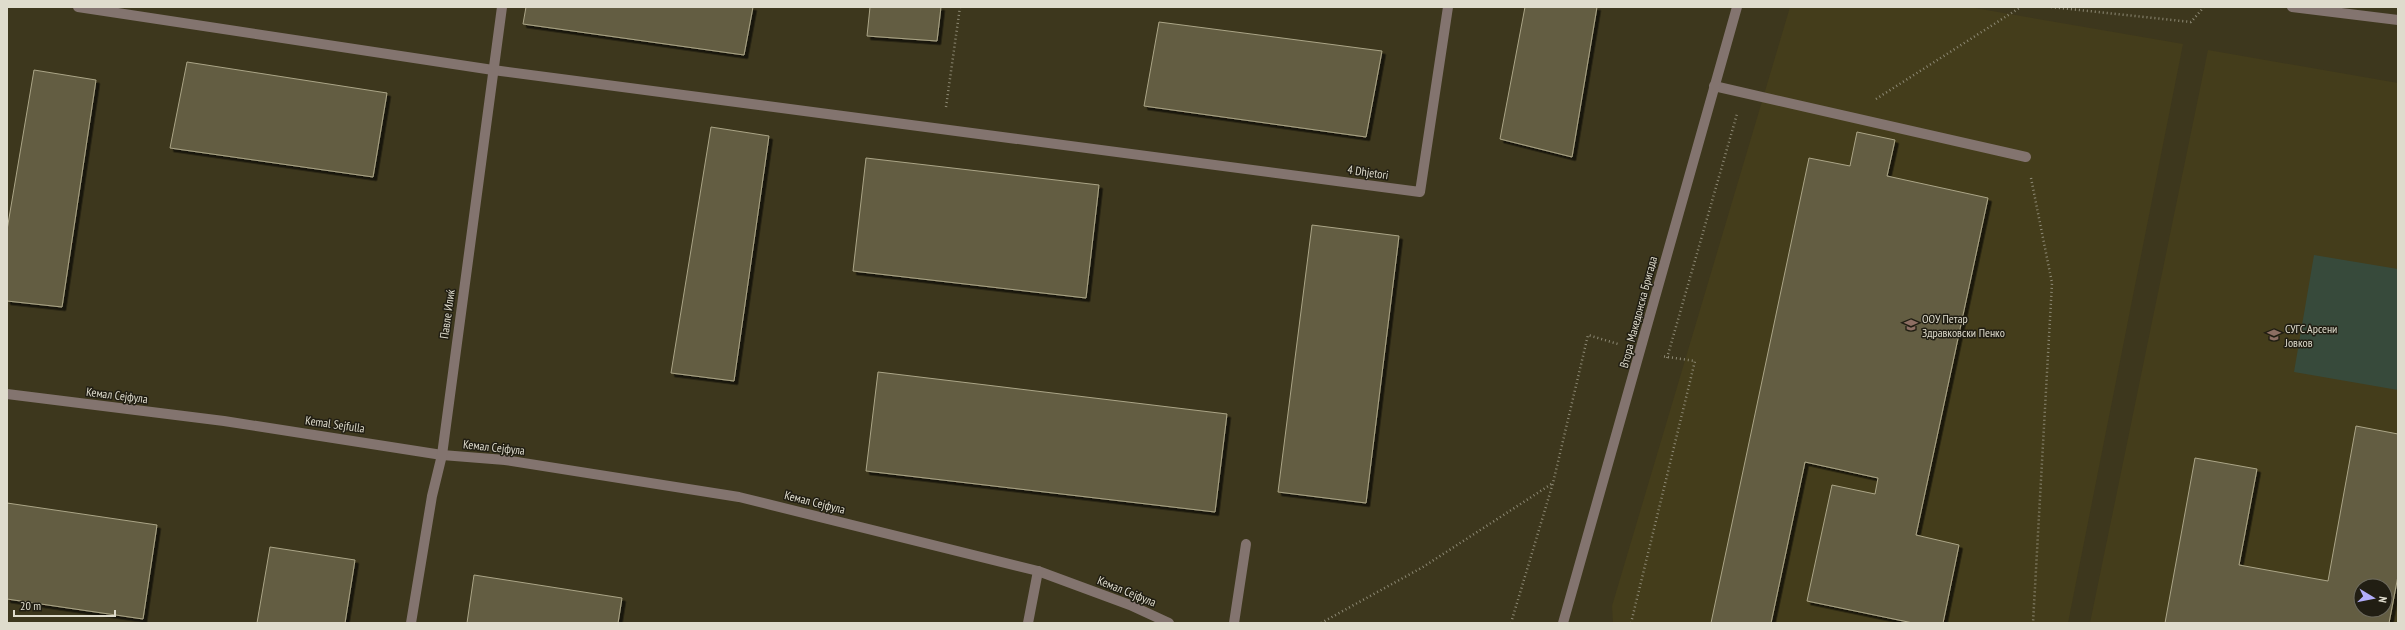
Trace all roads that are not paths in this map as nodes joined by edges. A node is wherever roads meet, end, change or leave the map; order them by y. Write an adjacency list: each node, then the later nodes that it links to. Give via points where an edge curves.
1 (78, 7): 7 (street, 4 Dhjetori)
2 (502, 7): 7 (street, Павле Илиќ)
3 (1448, 7): 7 (street, 4 Dhjetori, via 1420,192)
4 (1737, 7): 8 (street, Втора Македонска Бригада)
5 (2292, 7): 6 (street)
6 (2398, 20)
7 (493, 70): 12 (street, Павле Илиќ)
8 (1714, 86): 9 (street); 19 (street, Втора Македонска Бригада)
9 (2026, 157)
10 (7, 394): 11 (street, Кемал Сејфула)
11 (224, 421): 12 (street, Kemal Sejfulla)
12 (442, 455): 14 (street, Кемал Сејфула, via 504,460 739,497); 15 (street, Павле Илиќ, via 432,496)
13 (1246, 544): 18 (street)
14 (1038, 571): 16 (street); 17 (street, Кемал Сејфула, via 1130,605)
15 (411, 623)
16 (1028, 623)
17 (1169, 623)
18 (1234, 623)
19 (1563, 623)

